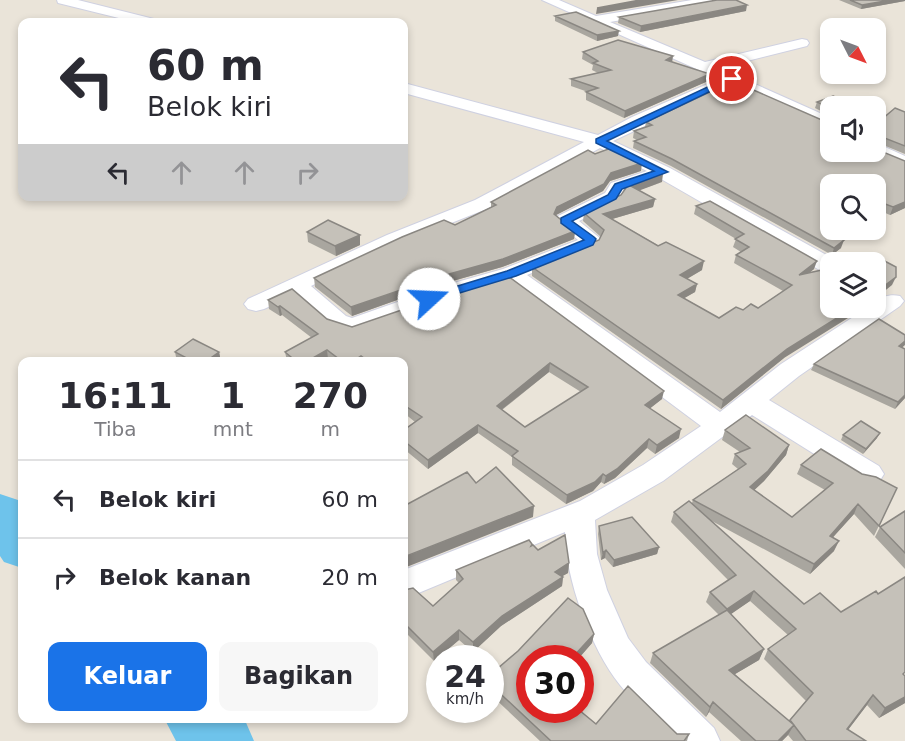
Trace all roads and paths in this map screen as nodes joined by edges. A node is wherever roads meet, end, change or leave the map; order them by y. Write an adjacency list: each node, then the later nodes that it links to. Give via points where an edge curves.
1 (63, 0): 4 (street)
2 (548, 0): 5 (street)
3 (715, 0): 5 (street)
4 (133, 18)
5 (593, 19): 6 (street); 8 (street)
6 (571, 22)
7 (802, 43): 8 (street)
8 (703, 67): 9 (street)
9 (732, 79): 11 (street); 12 (street)
10 (408, 89): 12 (street)
11 (820, 119)
12 (599, 141): 15 (street); 18 (street, via 482,204)
13 (886, 153): 14 (street)
14 (905, 163)
15 (663, 172): 16 (street); 17 (street, via 618,187 612,197 565,220 590,239 589,243)
16 (820, 261)
17 (512, 274): 18 (street, via 451,291 352,327 338,321); 22 (street)
18 (296, 285): 20 (street)
19 (891, 301): 21 (street)
20 (256, 304)
21 (750, 401): 22 (street); 23 (street)
22 (720, 426): 24 (street, via 653,472)
23 (869, 474)
24 (580, 514): 25 (street); 26 (street, via 581,554 615,648 633,674)
25 (408, 583)
26 (701, 741)

